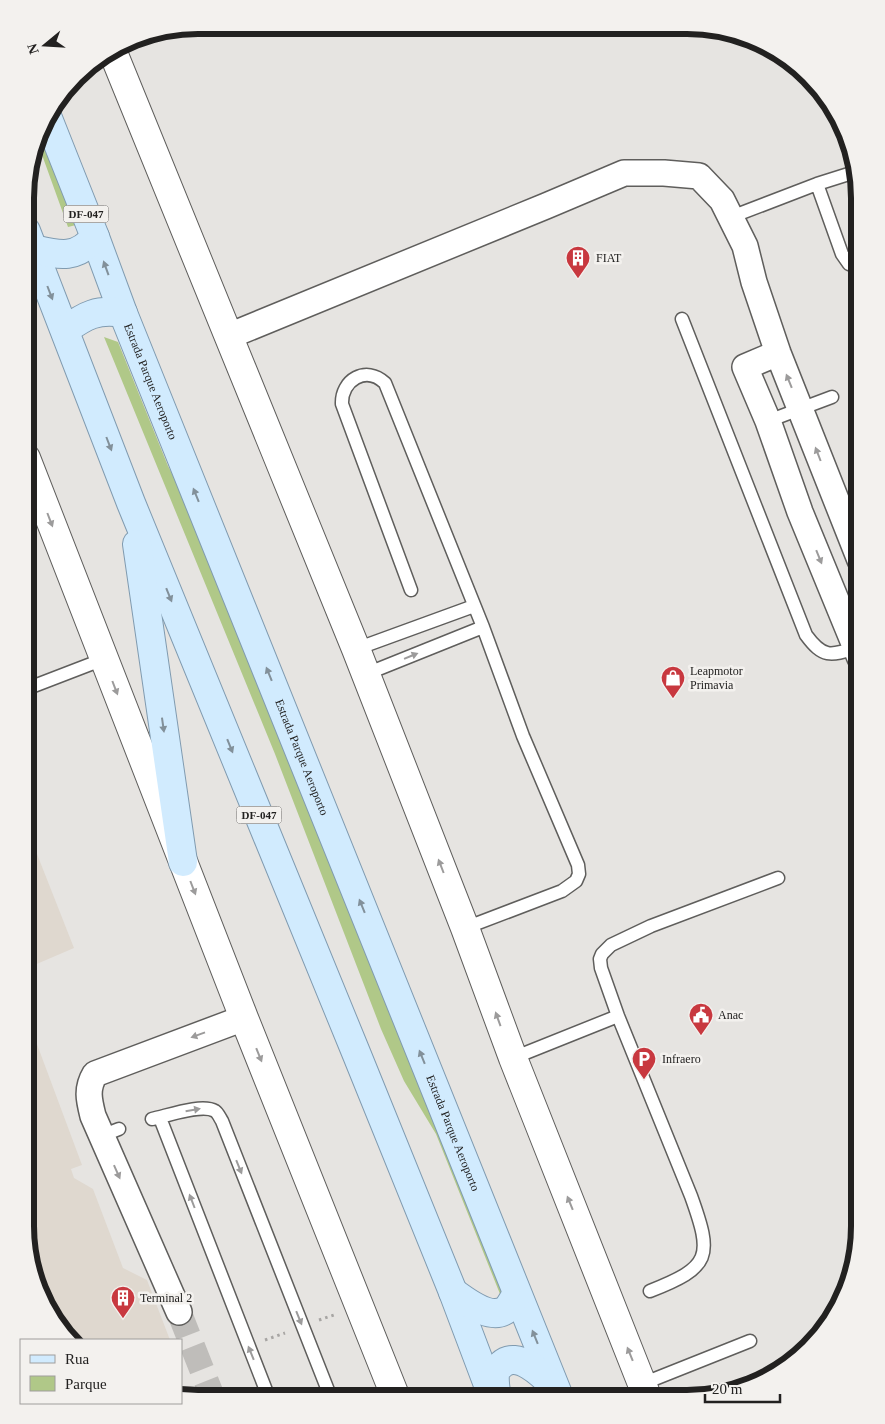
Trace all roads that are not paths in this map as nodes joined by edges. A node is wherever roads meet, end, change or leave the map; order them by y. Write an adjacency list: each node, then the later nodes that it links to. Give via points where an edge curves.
1 (115, 56): 13 (street)
2 (51, 125): 6 (main road, Estrada Parque Aeroporto / DF-047)
3 (849, 174): 4 (lane)
4 (817, 184): 5 (lane); 9 (lane, via 832,211 844,244 842,254)
5 (731, 217): 13 (street, via 722,200 699,176 624,173); 14 (street, via 745,246)
6 (95, 237): 7 (main road, via 76,252 61,255); 10 (main road, Estrada Parque Aeroporto / DF-047, one-way to 6)
7 (34, 242)
8 (34, 250): 12 (main road, DF-047, one-way to 12)
9 (851, 265)
10 (123, 313): 12 (main road, via 96,312); 39 (main road, Estrada Parque Aeroporto / DF-047, one-way to 10)
11 (682, 319): 27 (lane, via 806,635 822,653)
12 (65, 330): 20 (main road, DF-047, one-way to 20)
13 (229, 336): 29 (street)
14 (778, 353): 16 (street, one-way to 14); 17 (street, via 745,367)
15 (832, 397): 16 (lane)
16 (800, 408): 17 (lane); 19 (street, one-way to 16)
17 (768, 421): 21 (street)
18 (34, 479): 28 (street, one-way to 28)
19 (836, 500): 21 (street); 22 (street)
20 (131, 503): 31 (main road, one-way to 31); 38 (main road, DF-047, one-way to 38)
21 (800, 512): 26 (street, one-way to 26)
22 (851, 538)
23 (411, 590): 24 (lane, via 342,404 342,394 347,385 368,374 377,376 384,383)
24 (474, 606): 25 (lane); 29 (lane)
25 (483, 627): 29 (lane, one-way to 25); 33 (lane, via 579,874 572,885 562,891)
26 (851, 636)
27 (851, 653)
28 (104, 659): 30 (lane); 31 (street, one-way to 31)
29 (361, 661): 33 (street, one-way to 29)
30 (34, 686)
31 (183, 862): 35 (street, one-way to 35)
32 (778, 878): 34 (lane, via 651,926 611,945 600,959)
33 (465, 928): 36 (street, one-way to 33)
34 (618, 1016): 36 (lane); 37 (lane, via 691,1196 705,1240 702,1259 691,1273)
35 (244, 1018): 40 (street, one-way to 40, via 95,1074 89,1084 93,1116 110,1133); 44 (street, one-way to 44)
36 (513, 1058): 49 (street, one-way to 36)
37 (650, 1291)
38 (453, 1292): 39 (main road, via 486,1312 507,1309); 45 (main road, DF-047)
39 (517, 1294): 48 (main road, Estrada Parque Aeroporto / DF-047, one-way to 39)
40 (179, 1312)
41 (750, 1341): 50 (lane)
42 (266, 1390): 43 (lane, one-way to 43, via 156,1118 207,1108 216,1112 222,1121)
43 (328, 1390)
44 (393, 1390)
45 (492, 1390)
46 (495, 1390): 47 (main road, via 495,1373 500,1365 514,1360 539,1370)
47 (556, 1390)
48 (557, 1390)
49 (645, 1390)
50 (647, 1390)

